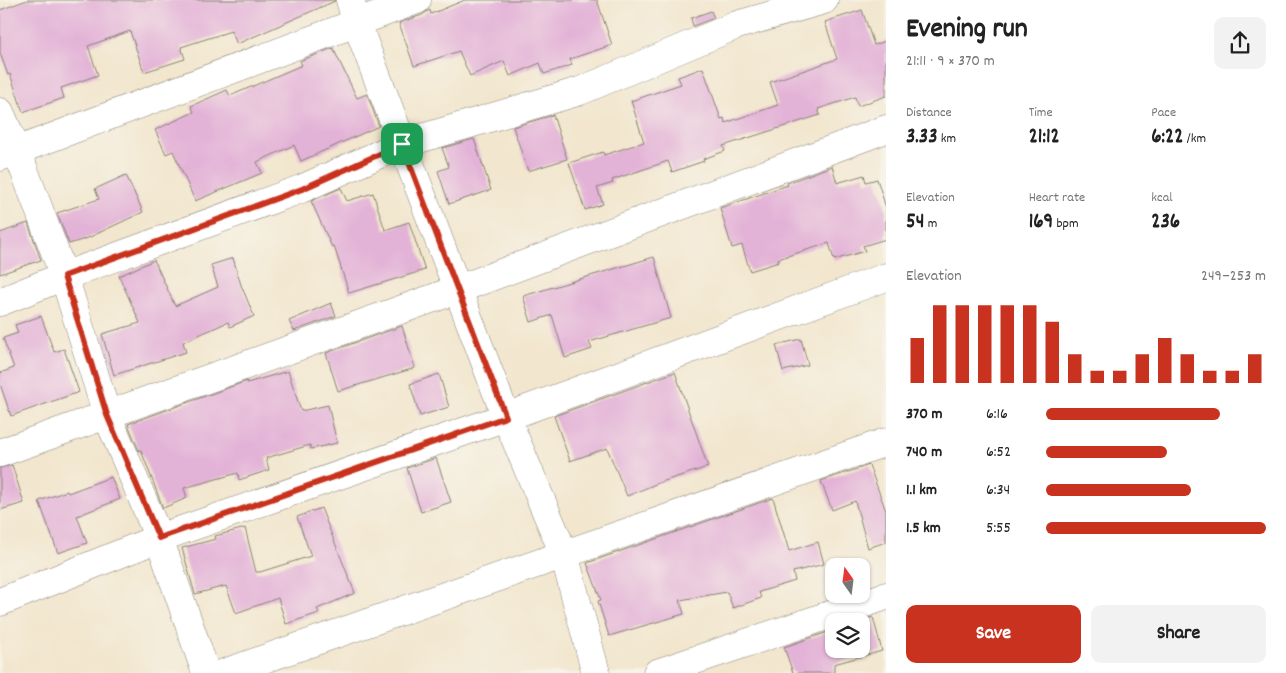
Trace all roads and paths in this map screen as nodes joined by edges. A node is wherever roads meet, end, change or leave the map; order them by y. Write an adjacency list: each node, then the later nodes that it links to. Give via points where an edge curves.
1 (417, 0): 3 (street)
2 (824, 0): 6 (street, via 738,25 580,91)
3 (353, 12): 6 (street); 7 (street)
4 (0, 112): 7 (street)
5 (886, 129): 10 (street)
6 (402, 144): 8 (street, via 302,189); 10 (street)
7 (8, 154): 8 (street)
8 (64, 276): 11 (street); 12 (street)
9 (886, 277): 13 (street)
10 (456, 290): 12 (street); 13 (street)
11 (0, 302)
12 (107, 415): 15 (street); 16 (street)
13 (506, 417): 16 (street); 17 (street)
14 (886, 442): 17 (street)
15 (0, 453)
16 (159, 538): 19 (street); 20 (street)
17 (564, 554): 21 (street); 22 (street)
18 (886, 596): 23 (street)
19 (0, 602)
20 (206, 673)
21 (224, 673)
22 (596, 673)
23 (657, 673)

